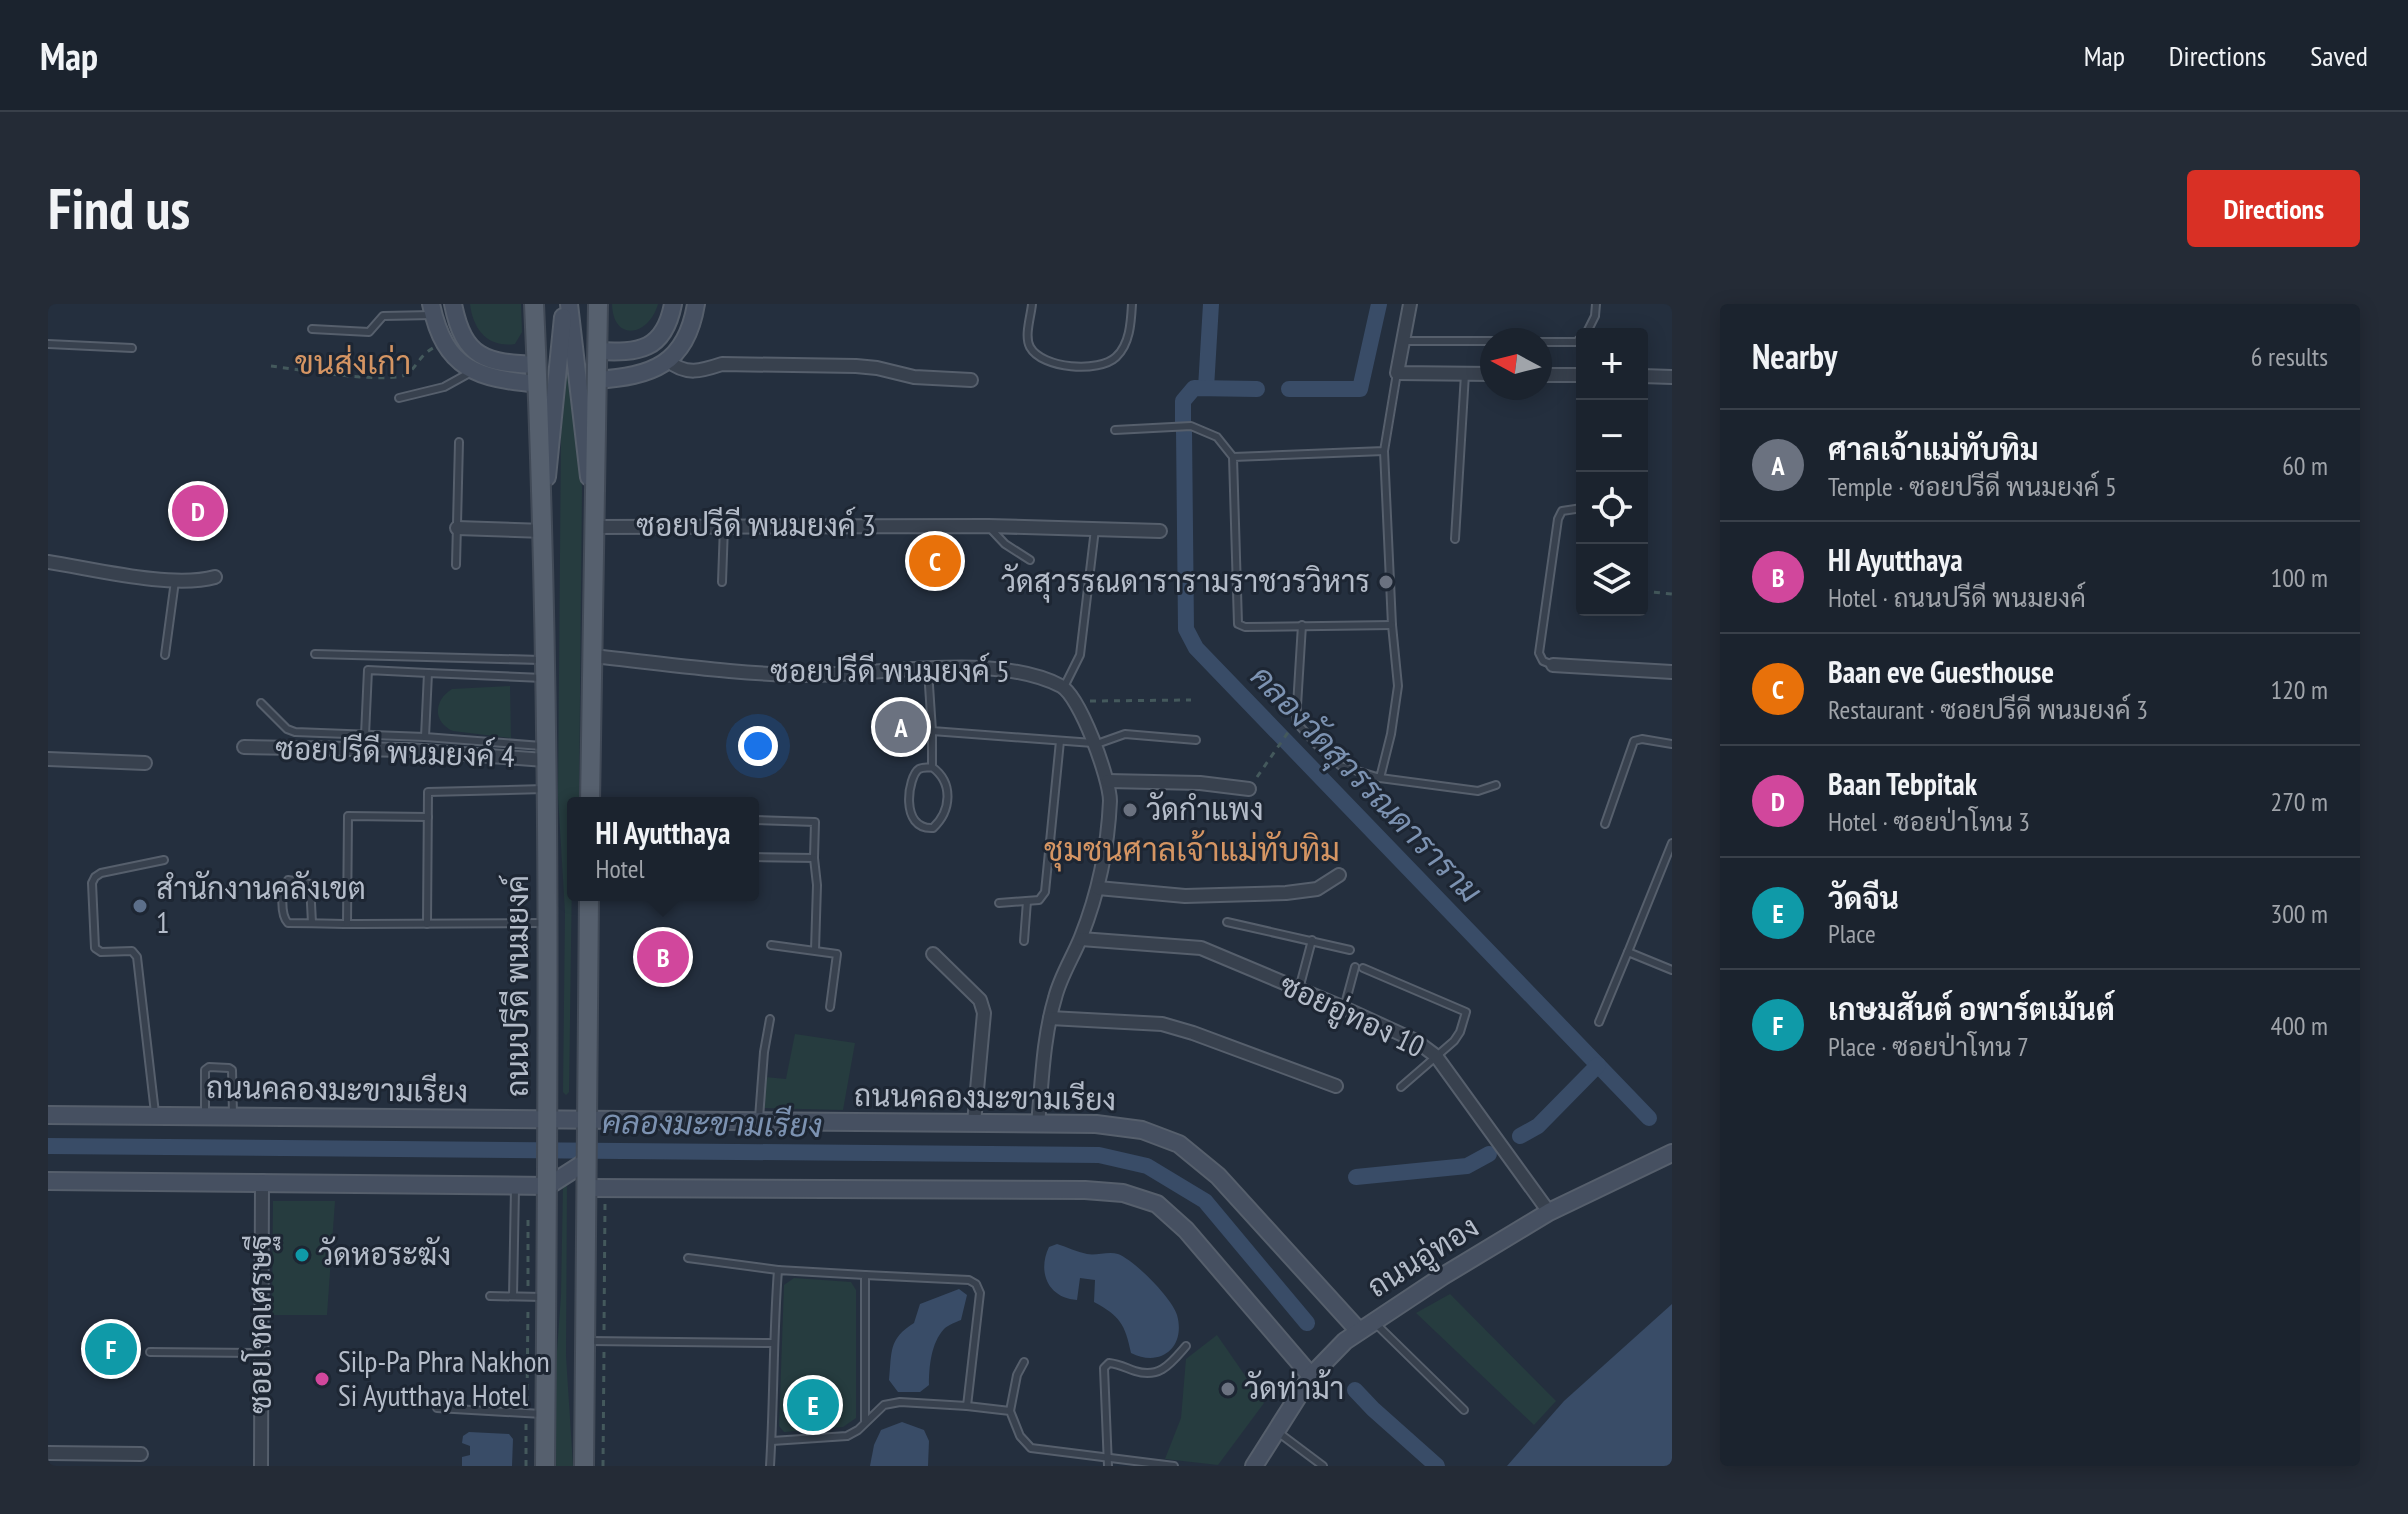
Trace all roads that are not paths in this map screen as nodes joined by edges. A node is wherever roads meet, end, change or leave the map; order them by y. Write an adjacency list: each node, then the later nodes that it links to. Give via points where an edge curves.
1 (453, 304): 24 (street, via 472,350)
2 (534, 304): 24 (main road, ถนนปรีดี พนมยงค์)
3 (567, 304): 38 (street, ถนนปรีดี พนมยงค์); 40 (street, ถนนปรีดี พนมยงค์)
4 (598, 304): 20 (main road, ถนนปรีดี พนมยงค์)
5 (673, 304): 20 (street, via 657,341 627,352)
6 (696, 304): 21 (street, via 688,333)
7 (1032, 304): 8 (lane, via 1031,349 1057,365 1097,365 1114,359 1126,343)
8 (1132, 304)
9 (1410, 304): 14 (street)
10 (1596, 304): 12 (lane)
11 (432, 310): 13 (lane, via 383,316 369,332); 22 (street, via 443,342)
12 (1588, 328)
13 (312, 329)
14 (1402, 341): 15 (lane); 23 (street)
15 (1480, 341)
16 (1552, 342): 17 (lane)
17 (1576, 342)
18 (48, 344): 19 (lane)
19 (132, 348)
20 (597, 351): 31 (main road, ถนนปรีดี พนมยงค์)
21 (667, 360): 31 (street, via 644,374); 32 (street, via 678,369 702,371 722,364 856,366)
22 (473, 371): 24 (street, via 502,380); 33 (lane, via 444,387)
23 (1397, 373): 25 (street); 36 (lane)
24 (538, 374): 38 (main road, ถนนปรีดี พนมยงค์)
25 (1465, 374): 26 (street); 47 (lane)
26 (1480, 374)
27 (1552, 375): 28 (street)
28 (1576, 375)
29 (1648, 376): 30 (street)
30 (1672, 377)
31 (596, 380): 40 (main road, ถนนปรีดี พนมยงค์)
32 (971, 380)
33 (399, 398)
34 (1115, 430): 37 (lane, via 1191,426 1217,437)
35 (459, 442): 43 (lane)
36 (1384, 451): 37 (lane); 55 (lane)
37 (1233, 457): 54 (lane, via 1238,624)
38 (544, 506): 45 (main road, ถนนปรีดี พนมยงค์)
39 (1576, 509): 59 (lane, via 1562,511 1558,519 1539,653)
40 (593, 520): 41 (street, ซอยปรีดี พนมยงค์ 3); 58 (main road, ถนนปรีดี พนมยงค์)
41 (724, 526): 42 (street, ซอยปรีดี พนมยงค์ 3); 53 (lane)
42 (988, 526): 44 (street, ซอยปรีดี พนมยงค์ 3); 48 (lane)
43 (457, 528): 45 (street); 50 (lane)
44 (1095, 529): 46 (street, ซอยปรีดี พนมยงค์ 3); 64 (lane, via 1080,655)
45 (544, 531): 60 (main road, ถนนปรีดี พนมยงค์)
46 (1160, 531)
47 (1455, 539)
48 (1030, 560)
49 (48, 562): 52 (street)
50 (456, 565)
51 (215, 577): 52 (street)
52 (175, 581): 57 (lane)
53 (722, 582)
54 (1302, 625): 55 (lane); 78 (lane, via 1296,722 1341,766)
55 (1392, 625): 78 (lane, via 1398,686)
56 (315, 654): 60 (lane)
57 (165, 655)
58 (592, 656): 61 (street, ซอยปรีดี พนมยงค์ 5, via 807,675); 83 (main road, ถนนปรีดี พนมยงค์)
59 (1553, 665): 62 (street)
60 (545, 669): 63 (lane); 74 (main road, ถนนปรีดี พนมยงค์)
61 (928, 670): 64 (street, ซอยปรีดี พนมยงค์ 5, via 1020,671); 66 (lane)
62 (1672, 672)
63 (428, 673): 67 (lane, via 368,670); 68 (lane)
64 (1064, 687): 71 (street, ซอยปรีดี พนมยงค์ 5, via 1078,703)
65 (261, 703): 67 (lane, via 287,729)
66 (932, 731): 70 (lane); 77 (lane)
67 (365, 735): 68 (lane)
68 (425, 737): 74 (lane)
69 (1196, 740): 71 (lane, via 1125,734)
70 (1060, 741): 71 (lane); 94 (lane, via 1045,892 1039,900)
71 (1093, 744): 79 (street, ซอยปรีดี พนมยงค์ 5)
72 (1672, 744): 86 (lane, via 1634,741)
73 (244, 747): 74 (street, ซอยปรีดี พนมยงค์ 4)
74 (545, 753): 81 (main road, ถนนปรีดี พนมยงค์)
75 (48, 759): 76 (street)
76 (145, 763)
77 (932, 767): 77 (lane, via 919,769 912,777 910,793 911,818 925,829 933,828 947,810 947,786)
78 (1380, 778): 80 (lane, via 1452,790)
79 (1108, 781): 82 (street); 92 (street, ซอยปรีดี พนมยงค์ 5)
80 (1496, 785)
81 (545, 789): 84 (lane, via 428,792); 98 (main road, ถนนปรีดี พนมยงค์)
82 (1249, 789)
83 (590, 797)
84 (428, 817): 99 (lane, via 348,816); 100 (lane)
85 (759, 820): 89 (lane, via 815,822)
86 (1605, 824)
87 (1672, 843): 107 (lane)
88 (759, 857): 89 (lane)
89 (814, 858): 105 (lane)
90 (164, 860): 120 (lane, via 101,873 92,883 95,948 132,951 137,957)
91 (1339, 875): 92 (street, via 1317,889 1286,893 1185,896)
92 (1098, 888): 101 (street, ซอยปรีดี พนมยงค์ 5)
93 (589, 901): 127 (main road)
94 (1027, 901): 95 (lane); 103 (lane)
95 (999, 903)
96 (1227, 922): 102 (lane)
97 (312, 923): 97 (lane, via 284,921 288,880 310,884); 99 (lane)
98 (546, 923): 100 (lane); 126 (main road, ถนนปรีดี พนมยงค์)
99 (347, 924): 100 (lane)
100 (427, 924)
101 (1081, 939): 110 (street, ซอยอู่ทอง 10, via 1201,948); 113 (street, ซอยปรีดี พนมยงค์ 5, via 1055,994)
102 (1312, 940): 106 (lane); 110 (lane)
103 (1024, 941)
104 (771, 945): 105 (lane)
105 (815, 950): 111 (lane, via 837,954)
106 (1350, 950)
107 (1628, 952): 109 (lane); 115 (lane)
108 (933, 954): 124 (street, via 980,1000 984,1013)
109 (1672, 970)
110 (1299, 989): 112 (street, ซอยอู่ทอง 10)
111 (830, 1007)
112 (1344, 1008): 116 (street, ซอยอู่ทอง 10, via 1416,1041); 116 (lane, via 1359,968 1465,1009 1460,1032)
113 (1050, 1018): 117 (street, via 1162,1024); 125 (street, ซอยปรีดี พนมยงค์ 5)
114 (770, 1019): 123 (lane)
115 (1599, 1022)
116 (1436, 1056): 118 (lane); 134 (street, ซอยอู่ทอง 10)
117 (1336, 1086)
118 (1401, 1087)
119 (48, 1115): 120 (street, ถนนคลองมะขามเรียง)
120 (155, 1116): 121 (street, ถนนคลองมะขามเรียง)
121 (205, 1117): 122 (street, ถนนคลองมะขามเรียง); 122 (lane, via 209,1067 232,1070)
122 (233, 1117): 126 (street, ถนนคลองมะขามเรียง)
123 (759, 1122): 124 (street, ถนนคลองมะขามเรียง); 127 (street, ถนนคลองมะขามเรียง)
124 (974, 1123): 125 (street, ถนนคลองมะขามเรียง)
125 (1038, 1124): 141 (street, ถนนคลองมะขามเรียง, via 1142,1130 1179,1144 1218,1176)
126 (547, 1127): 127 (street, ถนนคลองมะขามเรียง); 130 (main road, ถนนปรีดี พนมยงค์)
127 (587, 1127): 129 (main road)
128 (1672, 1153): 134 (street, ถนนอู่ทอง)
129 (588, 1176): 130 (street); 142 (main road); 148 (street, via 1123,1193 1157,1204 1186,1230)
130 (548, 1178): 133 (street); 140 (main road, ถนนปรีดี พนมยงค์)
131 (48, 1181): 132 (street)
132 (262, 1181): 133 (street); 146 (street, ซอยโชคเศรษฐี)
133 (515, 1186): 139 (lane)
134 (1549, 1212): 141 (street, ถนนอู่ทอง)
135 (688, 1258): 136 (lane)
136 (778, 1270): 137 (lane); 143 (lane)
137 (865, 1275): 149 (lane, via 976,1284 980,1293); 154 (lane)
138 (490, 1296): 139 (lane)
139 (513, 1296): 140 (lane)
140 (537, 1297): 153 (main road, ถนนปรีดี พนมยงค์)
141 (1366, 1326): 148 (street, ถนนอู่ทอง); 151 (lane)
142 (594, 1341): 143 (lane); 163 (main road)
143 (773, 1343): 156 (lane)
144 (1186, 1346): 159 (lane, via 1156,1374 1119,1364 1104,1368)
145 (150, 1352): 146 (lane)
146 (261, 1353): 161 (street, ซอยโชคเศรษฐี)
147 (1024, 1362): 152 (lane)
148 (1311, 1376): 155 (street, ถนนอู่ทอง)
149 (967, 1406): 152 (lane); 154 (lane, via 900,1402 884,1405)
150 (437, 1408): 153 (lane)
151 (1464, 1410)
152 (1010, 1411): 159 (lane, via 1031,1448)
153 (536, 1414): 162 (main road, ถนนปรีดี พนมยงค์)
154 (865, 1421): 156 (lane, via 847,1436)
155 (1276, 1430): 160 (street, ถนนอู่ทอง); 166 (lane)
156 (772, 1441): 164 (lane)
157 (48, 1453): 158 (street)
158 (141, 1454)
159 (1108, 1462): 165 (lane)
160 (1259, 1464)
161 (261, 1466)
162 (545, 1466)
163 (584, 1466)
164 (770, 1466)
165 (1174, 1466)
166 (1323, 1466)

